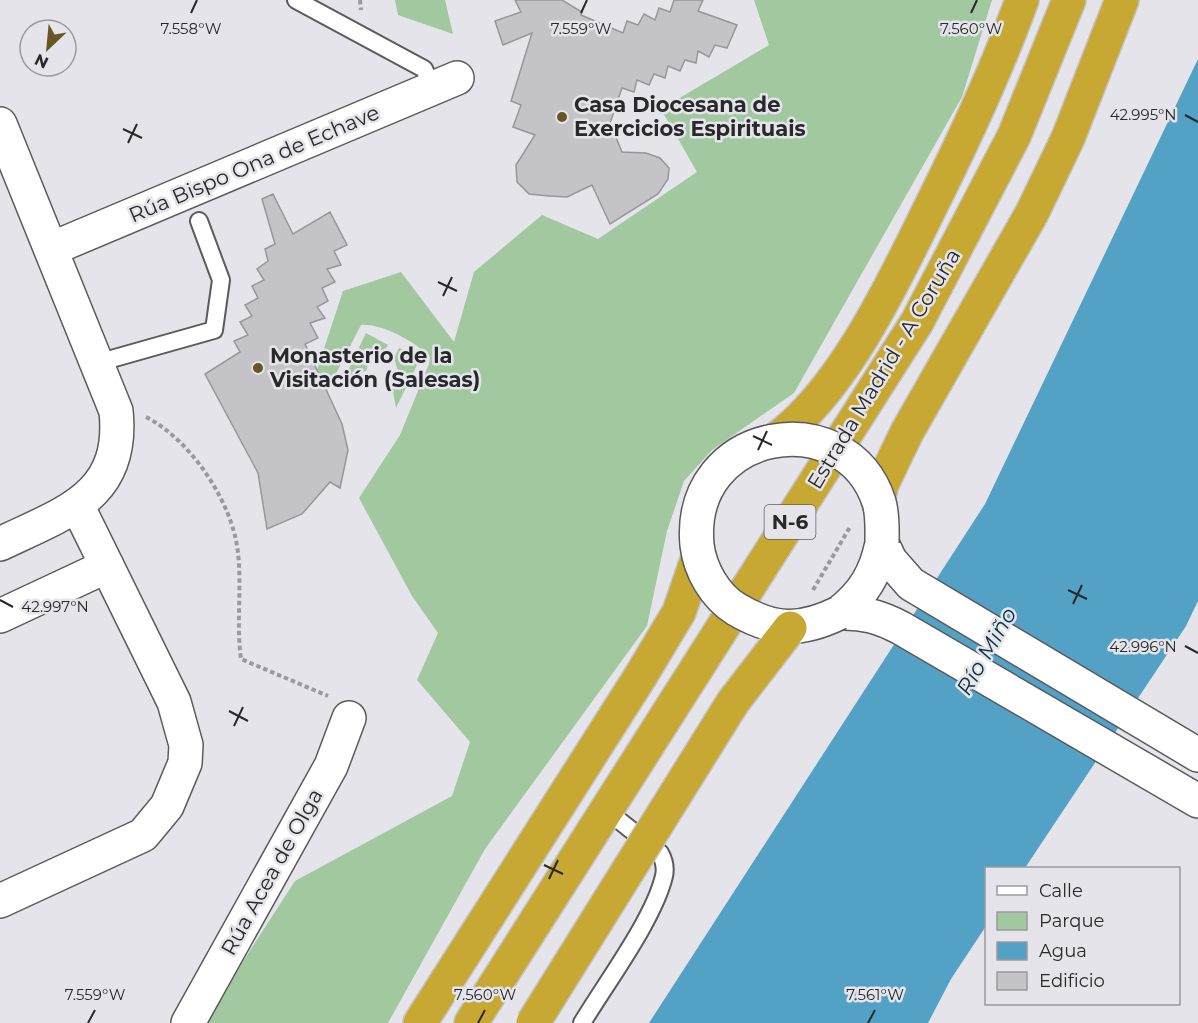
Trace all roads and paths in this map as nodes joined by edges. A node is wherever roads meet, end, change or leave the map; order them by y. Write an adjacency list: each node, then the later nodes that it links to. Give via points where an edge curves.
1 (296, 0): 5 (lane)
2 (1022, 0): 11 (highway, via 976,115 871,320 818,400 799,423)
3 (1069, 0): 25 (highway, Estrada Madrid - A Coruña / N-6, via 1014,136 917,322)
4 (1122, 0): 13 (highway, via 1068,138 1032,213)
5 (445, 83): 8 (street, Rúa Bispo Ona de Echave)
6 (0, 124): 8 (street)
7 (199, 221): 9 (lane, via 221,280 214,330)
8 (51, 249): 9 (street)
9 (97, 363): 12 (street, via 116,411 115,450 111,468)
10 (141, 414): 22 (path, via 163,426 187,447 210,480 230,523 238,552 241,659 329,696)
11 (775, 440): 13 (street, bridge, via 800,439 847,458 868,479); 16 (street, bridge, via 745,449 714,477 703,495 695,526)
12 (78, 507): 15 (street); 17 (street)
13 (866, 511): 14 (street, bridge); 18 (path)
14 (882, 543): 19 (street, via 872,578 852,603); 23 (street, via 890,560 911,584)
15 (0, 544)
16 (698, 557): 21 (street, bridge, via 710,583 729,604 754,619); 28 (highway, via 679,612)
17 (107, 566): 20 (street); 26 (street, via 182,723 186,763 167,806 143,835)
18 (811, 593)
19 (838, 613): 21 (street, bridge); 24 (street, via 875,615 901,628)
20 (0, 616)
21 (790, 628): 30 (highway, bridge, via 733,702)
22 (349, 718): 27 (street, Rúa Acea de Olga, via 331,766)
23 (1198, 755)
24 (1198, 801)
25 (606, 810): 29 (highway, Estrada Madrid - A Coruña / N-6); 31 (lane, via 660,853 665,873 655,902)
26 (0, 901)
27 (188, 1023)
28 (420, 1023)
29 (471, 1023)
30 (533, 1023)
31 (582, 1023)

